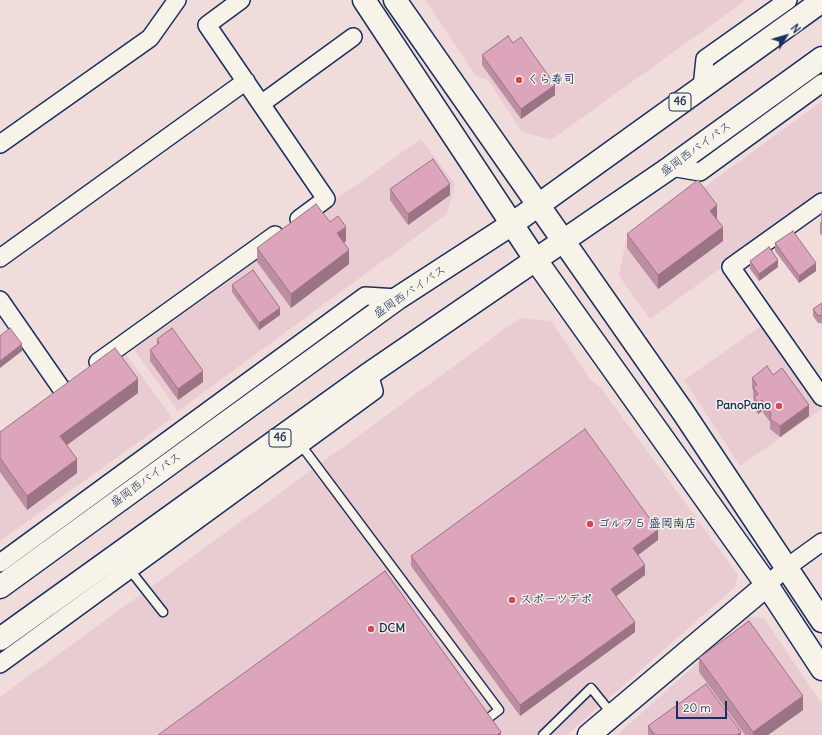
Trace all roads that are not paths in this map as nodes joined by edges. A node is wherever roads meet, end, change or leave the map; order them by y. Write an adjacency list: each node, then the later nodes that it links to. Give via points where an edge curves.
1 (177, 0): 13 (street, via 150,38)
2 (241, 0): 9 (street, via 207,25)
3 (364, 0): 17 (main road)
4 (395, 0): 16 (main road)
5 (788, 0): 11 (street, via 705,59)
6 (822, 1): 11 (main road, 盛岡西バイパス / 46)
7 (353, 37): 12 (street)
8 (822, 58): 14 (main road, 盛岡西バイパス / 46)
9 (246, 81): 12 (street); 19 (street)
10 (822, 83): 14 (street, via 700,172)
11 (702, 86): 16 (main road, 盛岡西バイパス / 46)
12 (262, 104): 22 (street, via 326,199 67,384)
13 (0, 144)
14 (671, 167): 18 (main road, 盛岡西バイパス / 46)
15 (822, 202): 24 (street, via 731,267)
16 (538, 205): 17 (main road, 盛岡西バイパス / 46); 18 (main road)
17 (512, 224): 20 (main road); 21 (main road, 盛岡西バイパス / 46)
18 (563, 240): 20 (main road, 盛岡西バイパス / 46); 28 (main road, via 683,412)
19 (0, 258)
20 (535, 259): 23 (main road, 盛岡西バイパス / 46); 30 (main road)
21 (398, 298): 27 (street, via 365,296); 31 (main road, 盛岡西バイパス / 46)
22 (0, 300)
23 (369, 374): 25 (street, via 374,391); 34 (main road, 盛岡西バイパス / 46)
24 (822, 397)
25 (301, 445): 29 (street); 38 (lane, via 499,710)
26 (822, 542): 28 (street)
27 (0, 563)
28 (786, 568): 30 (street); 33 (main road)
29 (130, 570): 32 (lane); 35 (street)
30 (766, 585): 36 (main road); 37 (main road)
31 (0, 587)
32 (163, 612)
33 (822, 621)
34 (0, 639)
35 (0, 664)
36 (822, 669)
37 (612, 715): 39 (lane, via 591,688); 40 (main road)
38 (477, 727)
39 (543, 735)
40 (590, 735)

